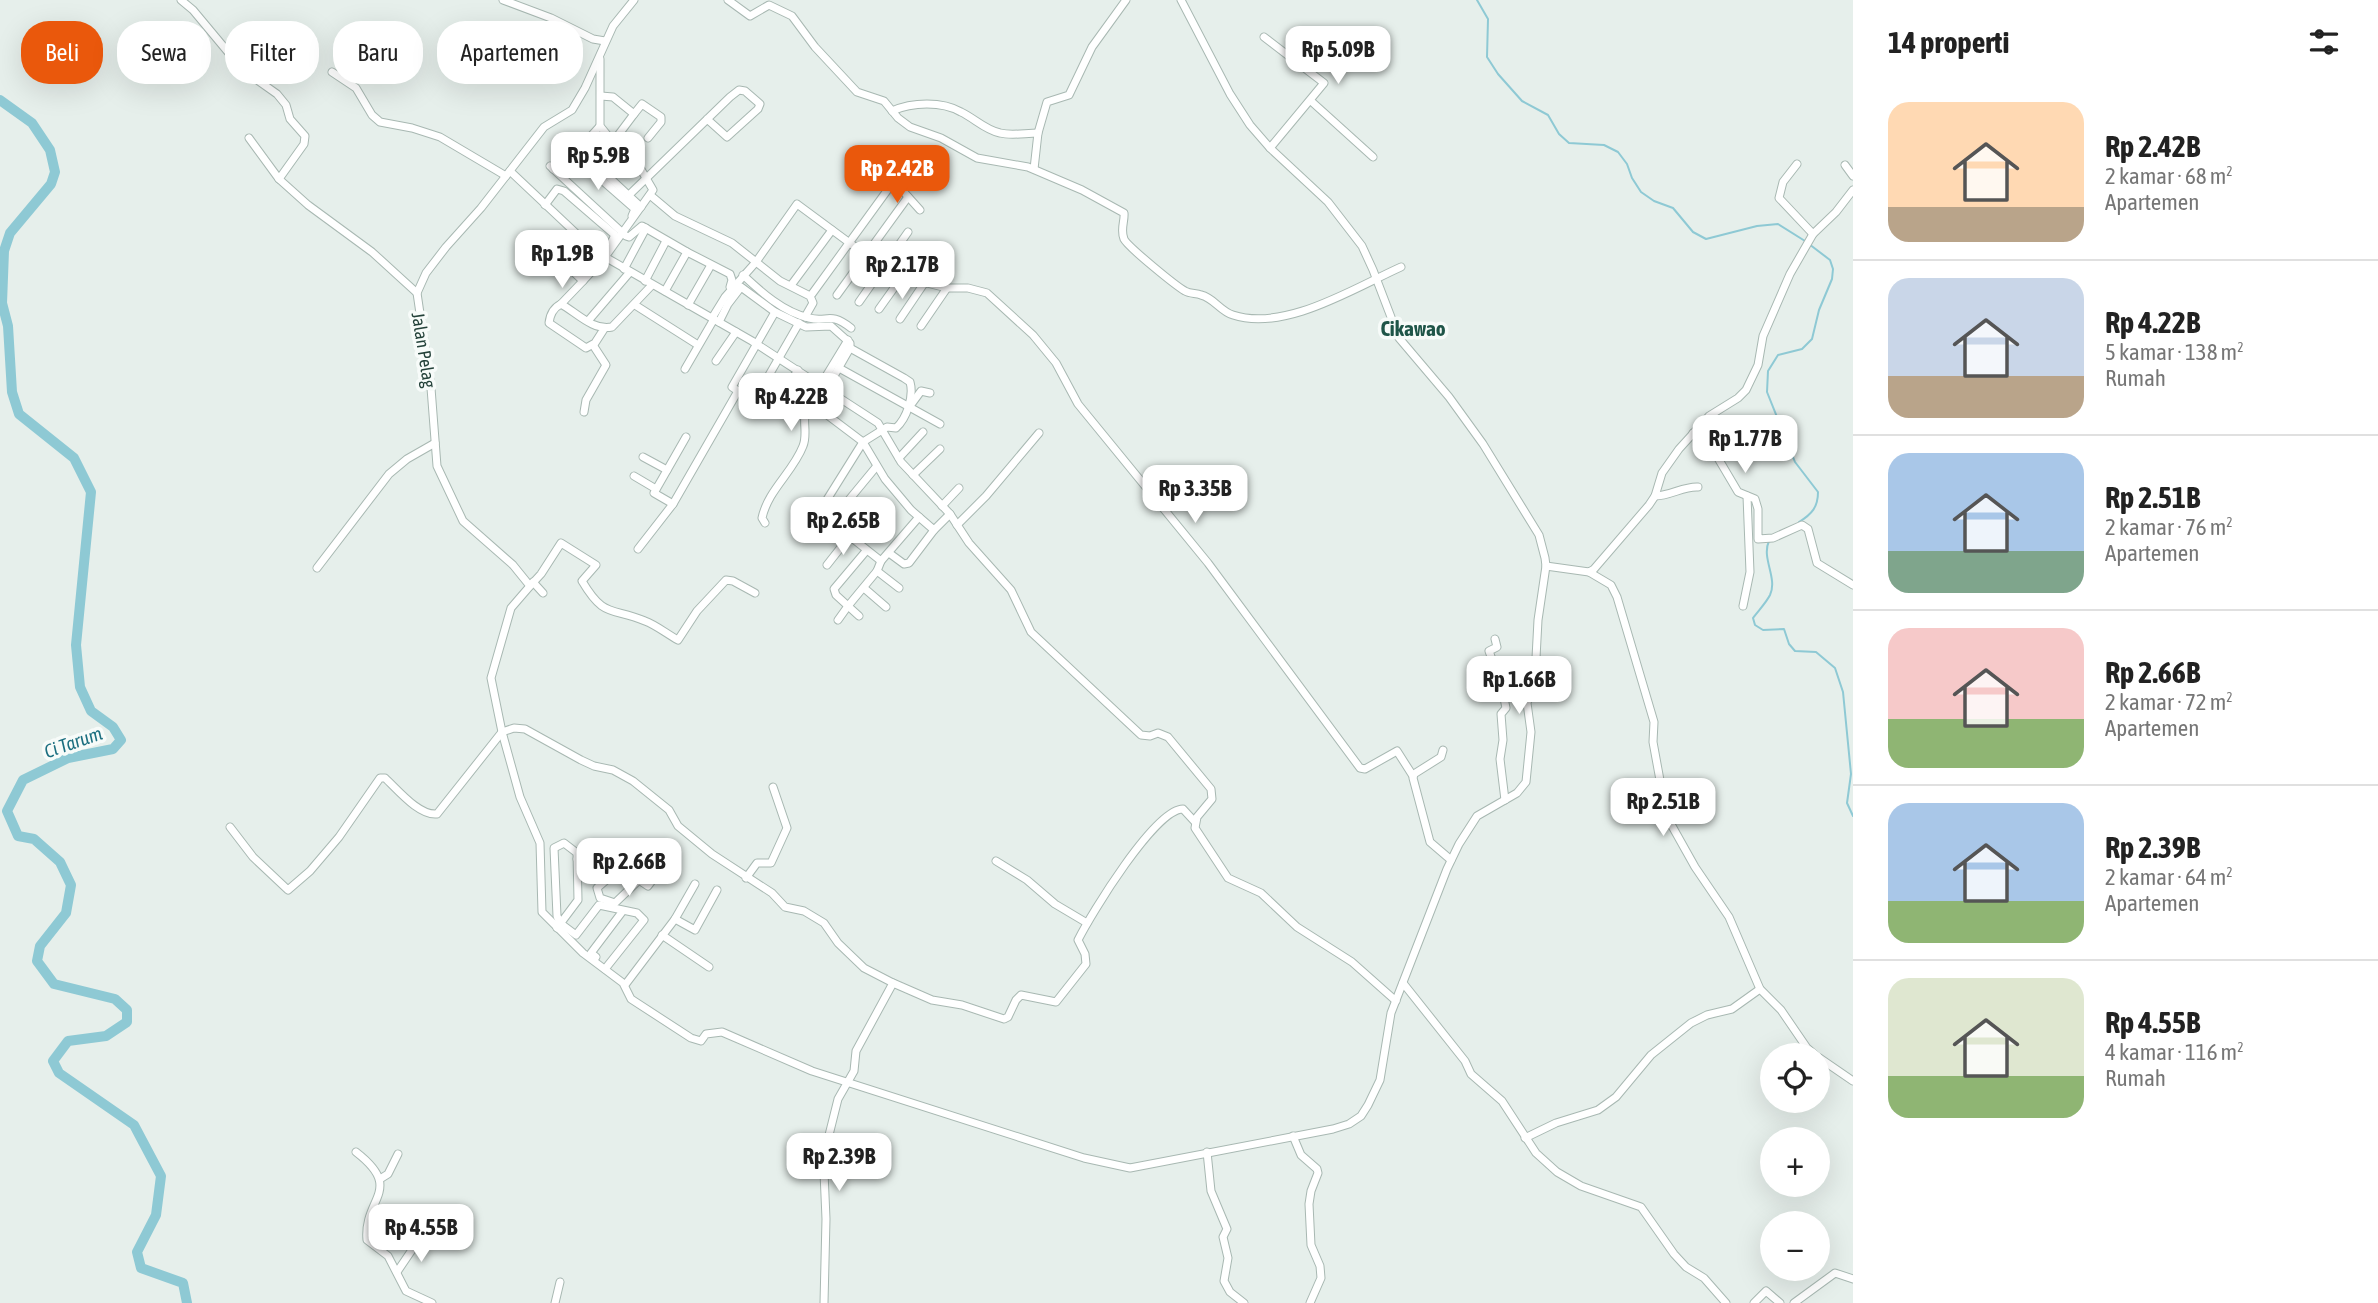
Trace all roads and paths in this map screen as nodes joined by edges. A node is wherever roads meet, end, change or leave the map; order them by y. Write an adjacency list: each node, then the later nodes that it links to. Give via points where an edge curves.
1 (181, 0): 31 (street, via 243,70 277,94 305,136)
2 (503, 0): 8 (street, via 593,40)
3 (634, 0): 8 (street, Jalan Pelag)
4 (728, 0): 14 (street, via 750,16 769,5 791,15 857,92 884,101)
5 (1126, 0): 19 (street, via 1092,47 1069,94 1047,102)
6 (1181, 0): 23 (street, via 1230,94)
7 (1264, 37): 12 (street, via 1324,83)
8 (605, 41): 9 (street, Jalan Pelag)
9 (601, 55): 11 (street); 28 (street, Jalan Pelag, via 572,110 544,127)
10 (332, 72): 28 (street, via 356,88 380,122 440,137)
11 (601, 96): 15 (street, via 613,97); 18 (street)
12 (1311, 101): 23 (street); 24 (street)
13 (756, 111): 16 (street, via 727,137); 16 (street, via 760,104 739,90); 17 (street)
14 (892, 111): 19 (street, via 914,104 948,107 1002,134); 27 (street, via 910,127 969,155)
15 (634, 114): 21 (street, via 642,104 661,117); 22 (street)
16 (707, 119): 29 (street)
17 (761, 119)
18 (600, 126): 22 (street); 33 (street, via 581,151)
19 (1038, 133): 27 (street)
20 (249, 138): 31 (street)
21 (648, 138)
22 (613, 142): 29 (street)
23 (1270, 148): 58 (street, via 1333,208 1362,246)
24 (1373, 157)
25 (1797, 164): 43 (street, via 1783,182 1779,198)
26 (1845, 165): 30 (street)
27 (1034, 169): 58 (street, via 1124,213 1123,235 1132,248 1184,291 1209,297 1233,315 1263,318 1296,312)
28 (508, 174): 36 (street); 65 (street, Jalan Pelag, via 433,264)
29 (646, 177): 33 (street); 34 (street, via 653,190)
30 (1853, 177)
31 (279, 179): 65 (street)
32 (1853, 190): 43 (street)
33 (629, 195): 37 (street)
34 (650, 195): 37 (street); 50 (street, via 675,216 732,243)
35 (908, 197): 38 (street); 45 (street, via 894,181); 49 (street)
36 (545, 205): 48 (street); 48 (street, via 557,189 564,191 615,235)
37 (641, 207): 41 (street)
38 (920, 210)
39 (646, 229): 41 (street, via 640,227 629,237); 44 (street); 55 (street)
40 (832, 230): 45 (street); 50 (street, via 797,204); 62 (street)
41 (622, 231): 41 (street, via 552,168 569,153 635,209); 48 (street)
42 (908, 232): 53 (street)
43 (1813, 234): 103 (street, via 1774,309 1746,390 1709,415)
44 (666, 240): 46 (street); 61 (street)
45 (849, 243): 49 (street); 66 (street)
46 (687, 252): 52 (street); 64 (street)
47 (919, 253): 57 (street)
48 (604, 256): 55 (street); 59 (street)
49 (866, 256): 53 (street); 68 (street)
50 (756, 262): 56 (street); 77 (street, via 812,298)
51 (566, 265): 59 (street)
52 (711, 265): 67 (street, via 732,277); 71 (street)
53 (884, 267): 57 (street); 69 (street)
54 (1401, 267): 58 (street)
55 (627, 270): 61 (street); 78 (street)
56 (743, 275): 67 (street); 77 (street)
57 (903, 277): 60 (street); 73 (street)
58 (1377, 280): 133 (street, via 1399,338 1483,444 1539,535)
59 (583, 281): 70 (street)
60 (925, 282): 63 (street); 75 (street)
61 (648, 283): 64 (street); 72 (street)
62 (792, 284)
63 (947, 288): 79 (street); 151 (street, via 987,293 1033,335 1056,363 1084,413 1208,563 1360,768 1397,751)
64 (665, 291): 71 (street)
65 (417, 293): 106 (street, Jalan Pelag)
66 (812, 294)
67 (727, 295): 76 (street)
68 (837, 295)
69 (859, 302)
70 (561, 304): 78 (street); 85 (street, via 552,311 549,323 586,348)
71 (688, 304): 76 (street)
72 (635, 305): 81 (street, via 617,324); 86 (street)
73 (879, 309)
74 (775, 312): 76 (street, via 741,286); 77 (street); 83 (street)
75 (900, 319)
76 (715, 320): 82 (street); 86 (street)
77 (802, 320): 80 (street, via 833,318); 84 (street, via 808,327 831,326); 87 (street)
78 (588, 321): 81 (street)
79 (921, 326)
80 (851, 328)
81 (604, 329): 85 (street)
82 (736, 332): 83 (street); 88 (street)
83 (757, 344): 87 (street); 93 (street, via 732,387)
84 (849, 344): 89 (street); 92 (street); 96 (street, via 910,382)
85 (593, 345): 98 (street, via 606,365)
86 (698, 345): 90 (street)
87 (779, 358): 91 (street); 93 (street, via 754,401)
88 (716, 361)
89 (839, 368): 92 (street); 96 (street)
90 (685, 369)
91 (798, 370): 92 (street); 97 (street)
92 (823, 388): 95 (street); 100 (street)
93 (738, 391): 119 (street)
94 (930, 393): 96 (street, via 919,392)
95 (810, 402): 105 (street); 124 (street, via 804,416 803,445 762,514)
96 (909, 407): 99 (street); 100 (street, via 898,427)
97 (774, 408)
98 (584, 412)
99 (940, 424)
100 (884, 430): 105 (street); 109 (street)
101 (923, 432): 109 (street)
102 (1039, 433): 125 (street)
103 (1693, 433): 117 (street, via 1662,473); 118 (street, via 1712,448 1738,492)
104 (687, 437): 111 (street)
105 (863, 442): 110 (street); 127 (street, via 823,506 825,518)
106 (435, 443): 134 (street, via 389,474); 137 (street, Jalan Pelag, via 437,466 463,521)
107 (940, 449): 112 (street)
108 (643, 457): 111 (street)
109 (899, 458): 112 (street)
110 (876, 467): 120 (street); 123 (street)
111 (667, 470): 116 (street)
112 (912, 475): 121 (street)
113 (634, 476): 116 (street)
114 (1698, 487): 117 (street)
115 (959, 488): 121 (street)
116 (656, 489): 119 (street, via 654,493)
117 (1655, 496): 136 (street)
118 (1747, 496): 138 (street, via 1757,503 1756,537 1773,538 1802,525 1808,530 1817,563); 144 (street, via 1750,572)
119 (673, 504): 128 (street)
120 (843, 506)
121 (942, 506): 122 (street)
122 (950, 514): 125 (street); 126 (street)
123 (919, 517): 126 (street); 130 (street)
124 (765, 523)
125 (957, 526): 154 (street, via 1011,590 1031,632 1141,735 1168,737 1202,777 1213,796)
126 (934, 530): 130 (street, via 909,564)
127 (849, 537): 129 (street); 132 (street)
128 (638, 549)
129 (866, 551): 131 (street); 143 (street, via 834,591)
130 (889, 553): 131 (street)
131 (881, 561): 135 (street)
132 (827, 565)
133 (1546, 566): 136 (street); 153 (street, via 1535,677 1527,704 1531,728 1528,777 1521,790)
134 (317, 568)
135 (877, 571): 139 (street); 140 (street)
136 (1589, 572): 175 (street, via 1611,585 1617,597 1654,722 1653,742 1672,826 1729,917)
137 (531, 584): 141 (street, Jalan Pelag); 142 (street, via 562,544 596,566 582,581 598,605 646,621 678,640 726,580); 149 (street, via 511,608 491,673)
138 (1853, 585)
139 (864, 588): 143 (street); 145 (street)
140 (899, 588)
141 (542, 593)
142 (755, 593)
143 (848, 606): 146 (street); 147 (street)
144 (1743, 606)
145 (886, 607)
146 (859, 616)
147 (838, 620)
148 (1495, 639): 153 (street, via 1497,646 1489,651 1506,708 1501,714 1500,759)
149 (502, 732): 155 (street, via 437,814 423,811 380,778 339,837 288,890); 161 (street, via 524,729 594,766 619,773 669,810 681,829); 168 (street, via 520,797 540,844 542,912)
150 (1443, 750): 151 (street, via 1441,757)
151 (1413, 776): 158 (street, via 1431,845)
152 (773, 787): 161 (street, via 787,828 771,864 757,863)
153 (1505, 800): 158 (street, via 1474,820)
154 (1195, 822): 167 (street, via 1181,808 1158,826 1118,872); 176 (street, via 1228,878 1261,893 1297,927 1352,962)
155 (230, 827)
156 (648, 856): 162 (street, via 663,867 648,886)
157 (577, 859): 160 (street, via 595,861 613,843); 168 (street, via 578,900); 168 (street, via 577,853 564,843 554,848)
158 (1451, 860): 173 (street)
159 (996, 861): 167 (street)
160 (627, 862): 162 (street); 162 (street, via 597,888 600,898 615,903)
161 (746, 878): 172 (street, via 785,907 804,911 824,923 864,968)
162 (639, 880)
163 (695, 884): 166 (street)
164 (717, 890): 166 (street, via 695,930)
165 (622, 912): 168 (street, via 599,905 576,935); 171 (street, via 591,953); 171 (street, via 637,913 645,920)
166 (675, 919): 169 (street)
167 (1087, 923): 172 (street, via 1078,940 1087,961 1062,998 1054,1002 1021,995 1006,1019 932,1000)
168 (559, 925): 171 (street)
169 (662, 935): 170 (street); 174 (street)
170 (709, 967)
171 (606, 968): 174 (street)
172 (893, 983): 180 (street, via 856,1051)
173 (1403, 983): 176 (street); 182 (street, via 1471,1074 1502,1101)
174 (625, 985): 180 (street, via 631,999 691,1038 701,1041 706,1034 722,1032 780,1059)
175 (1760, 989): 177 (street); 182 (street, via 1732,1009 1691,1023 1651,1055 1598,1110)
176 (1396, 1001): 181 (street, via 1380,1080 1361,1116 1340,1127)
177 (1803, 1043)
178 (1830, 1065): 179 (street)
179 (1853, 1081)
180 (848, 1082): 184 (street, via 1124,1167); 193 (street, via 838,1099 825,1157)
181 (1293, 1136): 184 (street); 195 (street, via 1299,1153 1318,1173 1309,1203 1311,1245 1321,1278)
182 (1525, 1138): 196 (street, via 1566,1178 1641,1207 1674,1254)
183 (356, 1152): 186 (street)
184 (1207, 1152): 194 (street, via 1211,1191 1227,1229 1223,1237 1228,1258 1224,1282)
185 (398, 1154): 186 (street, via 388,1174)
186 (380, 1179): 188 (street, via 366,1238 388,1256)
187 (420, 1237): 188 (street)
188 (397, 1272): 191 (street, via 407,1292)
189 (1853, 1279): 199 (street, via 1835,1273)
190 (560, 1282): 192 (street)
191 (432, 1303)
192 (555, 1303)
193 (824, 1303)
194 (1244, 1303)
195 (1310, 1303)
196 (1726, 1303)
197 (1754, 1303): 198 (street, via 1766,1291)
198 (1780, 1303)
199 (1794, 1303)

